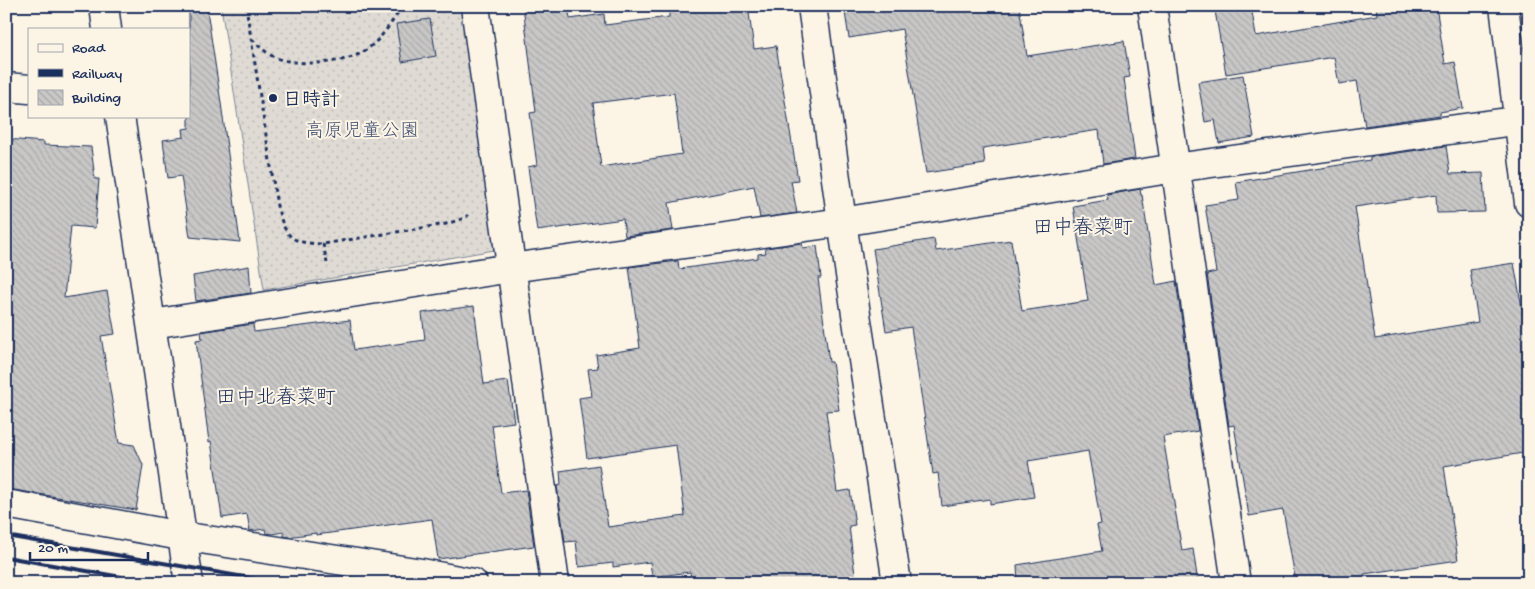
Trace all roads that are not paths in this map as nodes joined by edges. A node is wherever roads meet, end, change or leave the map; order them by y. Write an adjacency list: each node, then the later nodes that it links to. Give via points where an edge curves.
1 (104, 6): 6 (street)
2 (475, 6): 14 (street)
3 (812, 6): 13 (street)
4 (1152, 6): 11 (street)
5 (1504, 6): 10 (street)
6 (107, 28)
7 (6, 87): 8 (street)
8 (28, 89)
9 (120, 118): 15 (street)
10 (1524, 119): 11 (street); 12 (street)
11 (1175, 168): 13 (street); 22 (street)
12 (1529, 203)
13 (842, 222): 14 (street); 21 (street)
14 (511, 268): 15 (street); 20 (street)
15 (152, 324): 17 (street)
16 (6, 504): 17 (street)
17 (181, 536): 18 (street); 19 (street)
18 (189, 583)
19 (473, 583)
20 (555, 583)
21 (897, 583)
22 (1236, 583)

